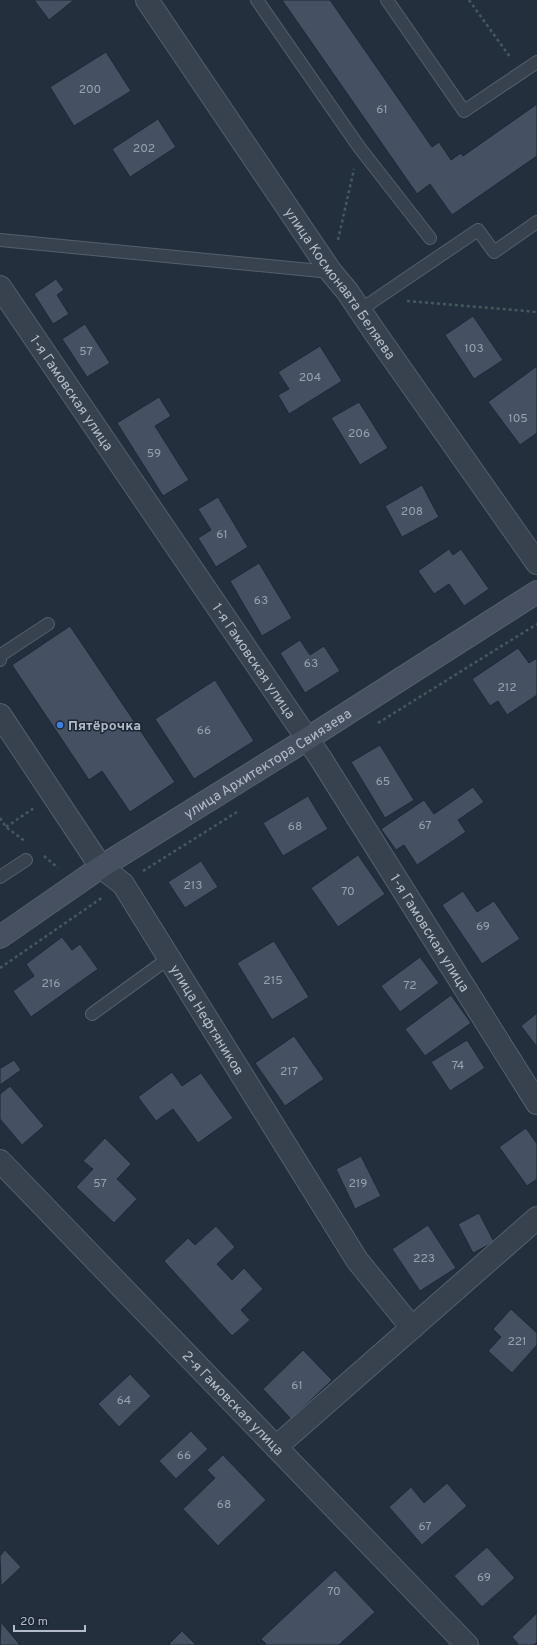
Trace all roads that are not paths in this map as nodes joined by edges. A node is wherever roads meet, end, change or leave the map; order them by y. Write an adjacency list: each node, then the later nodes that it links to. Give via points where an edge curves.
1 (147, 0): 8 (street, улица Космонавта Беляева)
2 (257, 0): 6 (lane, via 359,147)
3 (387, 0): 4 (lane, via 464,112)
4 (537, 62)
5 (537, 222): 10 (lane, via 494,252 478,230)
6 (430, 238)
7 (0, 240): 8 (lane)
8 (331, 272): 10 (street, улица Космонавта Беляева)
9 (0, 287): 16 (street, 1-я Гамовская улица)
10 (360, 310): 11 (street, улица Космонавта Беляева)
11 (537, 563)
12 (537, 592): 16 (main road, улица Архитектора Свиязева)
13 (48, 624): 14 (lane, via 1,654)
14 (0, 660)
15 (2, 722): 18 (street, улица Нефтяников)
16 (307, 739): 18 (main road, улица Архитектора Свиязева); 23 (street, 1-я Гамовская улица)
17 (26, 860): 19 (lane)
18 (101, 867): 20 (main road, улица Архитектора Свиязева); 21 (street, улица Нефтяников, via 123,884)
19 (0, 877)
20 (0, 937)
21 (169, 958): 22 (lane); 26 (street, улица Нефтяников, via 356,1260)
22 (92, 1014)
23 (537, 1103)
24 (0, 1161): 27 (street, 2-я Гамовская улица)
25 (537, 1218): 26 (street)
26 (412, 1328): 27 (street)
27 (276, 1447): 28 (street, 2-я Гамовская улица)
28 (467, 1645)

